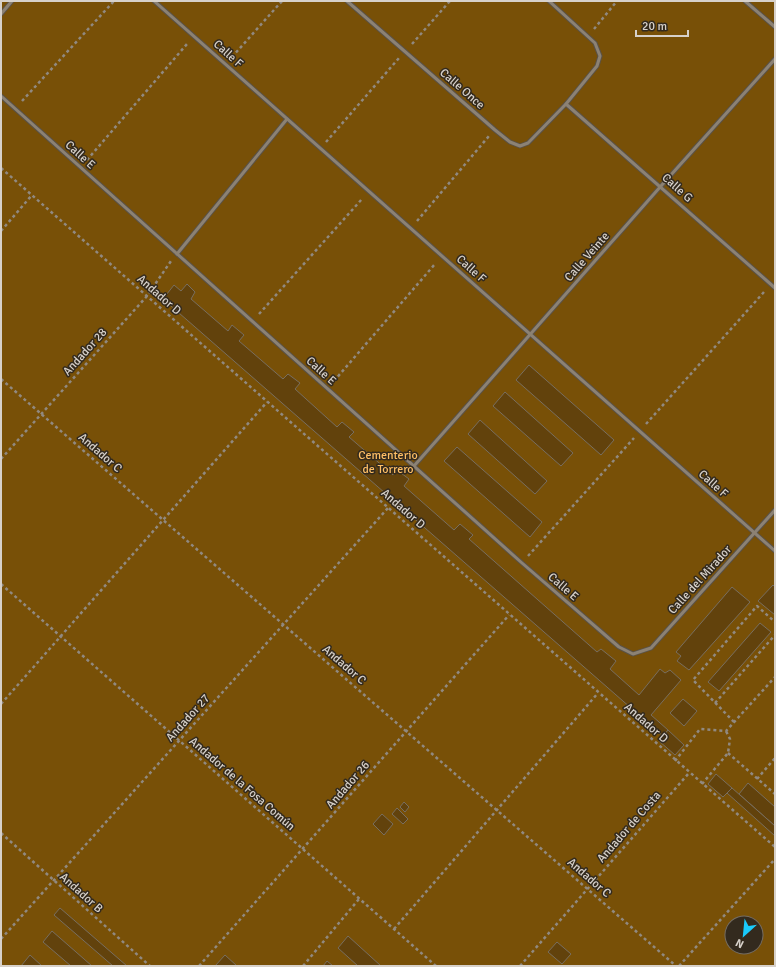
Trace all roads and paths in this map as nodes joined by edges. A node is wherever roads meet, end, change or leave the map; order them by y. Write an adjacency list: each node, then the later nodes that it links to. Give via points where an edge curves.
1 (12, 1): 10 (lane)
2 (114, 1): 19 (path)
3 (154, 1): 12 (lane, Calle F)
4 (282, 1): 16 (path)
5 (347, 1): 14 (lane, Calle Once)
6 (450, 1): 14 (path)
7 (549, 1): 13 (lane)
8 (616, 1): 13 (path)
9 (745, 1): 11 (lane)
10 (1, 14)
11 (775, 27)
12 (194, 36): 16 (lane, Calle F); 24 (path)
13 (588, 36): 18 (lane, via 595,43 600,56 597,66)
14 (405, 52): 21 (lane, Calle Once); 22 (path)
15 (775, 59): 25 (lane, Calle Veinte)
16 (225, 64): 20 (lane, Calle F)
17 (1, 96): 19 (lane, Calle E)
18 (566, 104): 21 (lane, Calle Once, via 528,144 520,146 510,142); 25 (lane, Calle G)
19 (15, 109): 24 (lane, Calle E)
20 (287, 119): 22 (lane, Calle F); 30 (lane)
21 (494, 130): 28 (path)
22 (320, 148): 26 (lane, Calle F)
23 (1, 168): 27 (path, Andador D)
24 (80, 168): 30 (lane, Calle E)
25 (661, 186): 32 (lane, Calle G); 36 (lane, Calle Veinte)
26 (369, 191): 28 (lane, Calle F); 35 (path)
27 (32, 195): 29 (path); 34 (path, Andador D)
28 (410, 228): 31 (lane, Calle F)
29 (1, 231)
30 (177, 254): 34 (path, Andador 28); 35 (lane, Calle E)
31 (442, 256): 36 (lane, Calle F); 38 (path)
32 (771, 284): 33 (lane, Calle G); 41 (path)
33 (775, 288)
34 (147, 296): 39 (path, Andador D); 40 (path, Andador 28)
35 (252, 321): 38 (lane, Calle E)
36 (531, 335): 41 (lane, Calle F); 43 (lane, Calle Veinte)
37 (1, 379): 40 (path, Andador C)
38 (327, 389): 43 (lane, Calle E)
39 (268, 402): 44 (path, Andador D); 46 (path)
40 (41, 414): 42 (path, Andador 28); 46 (path, Andador C)
41 (640, 431): 47 (lane, Calle F); 49 (path)
42 (1, 459)
43 (414, 466): 49 (lane, Calle E)
44 (388, 508): 51 (path, Andador D); 53 (path, Andador 27)
45 (775, 510): 47 (lane, Calle del Mirador)
46 (164, 520): 53 (path, Andador C); 54 (path)
47 (755, 533): 48 (lane, Calle F); 56 (lane, Calle del Mirador, via 651,648)
48 (775, 551)
49 (522, 563): 56 (lane, Calle E, via 619,646)
50 (1, 584): 54 (path, Andador de la Fosa Común)
51 (509, 615): 58 (path, Andador D); 63 (path, Andador 26)
52 (775, 622): 59 (path, via 757,606 693,680)
53 (284, 625): 63 (path, Andador C); 64 (path, Andador 27)
54 (61, 636): 60 (path); 64 (path, Andador de la Fosa Común)
55 (775, 636): 59 (path)
56 (634, 654)
57 (775, 677): 61 (path)
58 (598, 693): 67 (path, Andador D); 72 (path)
59 (715, 703): 61 (path)
60 (1, 704)
61 (734, 722): 62 (path)
62 (726, 731): 65 (path, via 730,739); 67 (path, via 700,729)
63 (406, 732): 72 (path, Andador C); 75 (path, Andador 26)
64 (180, 740): 75 (path, Andador de la Fosa Común); 77 (path, Andador 27)
65 (728, 754): 69 (path); 70 (path)
66 (775, 758): 69 (path)
67 (675, 761): 68 (path, Andador D)
68 (689, 773): 70 (path, Andador D); 78 (path, Andador de Costa)
69 (757, 779): 71 (path)
70 (702, 784): 74 (path, Andador D)
71 (775, 794)
72 (497, 810): 78 (path, Andador C); 80 (path)
73 (1, 833): 77 (path, Andador B)
74 (775, 847)
75 (303, 849): 79 (path, Andador de la Fosa Común); 83 (path, Andador 26)
76 (775, 859): 88 (path)
77 (54, 880): 81 (path, Andador 27); 82 (path, Andador B)
78 (587, 889): 86 (path, Andador de Costa); 87 (path, Andador C)
79 (359, 899): 80 (path, Andador de la Fosa Común); 84 (path)
80 (394, 929): 85 (path, Andador de la Fosa Común)
81 (1, 939)
82 (150, 966)
83 (199, 966)
84 (303, 966)
85 (436, 966)
86 (520, 966)
87 (676, 966)
88 (679, 966)

